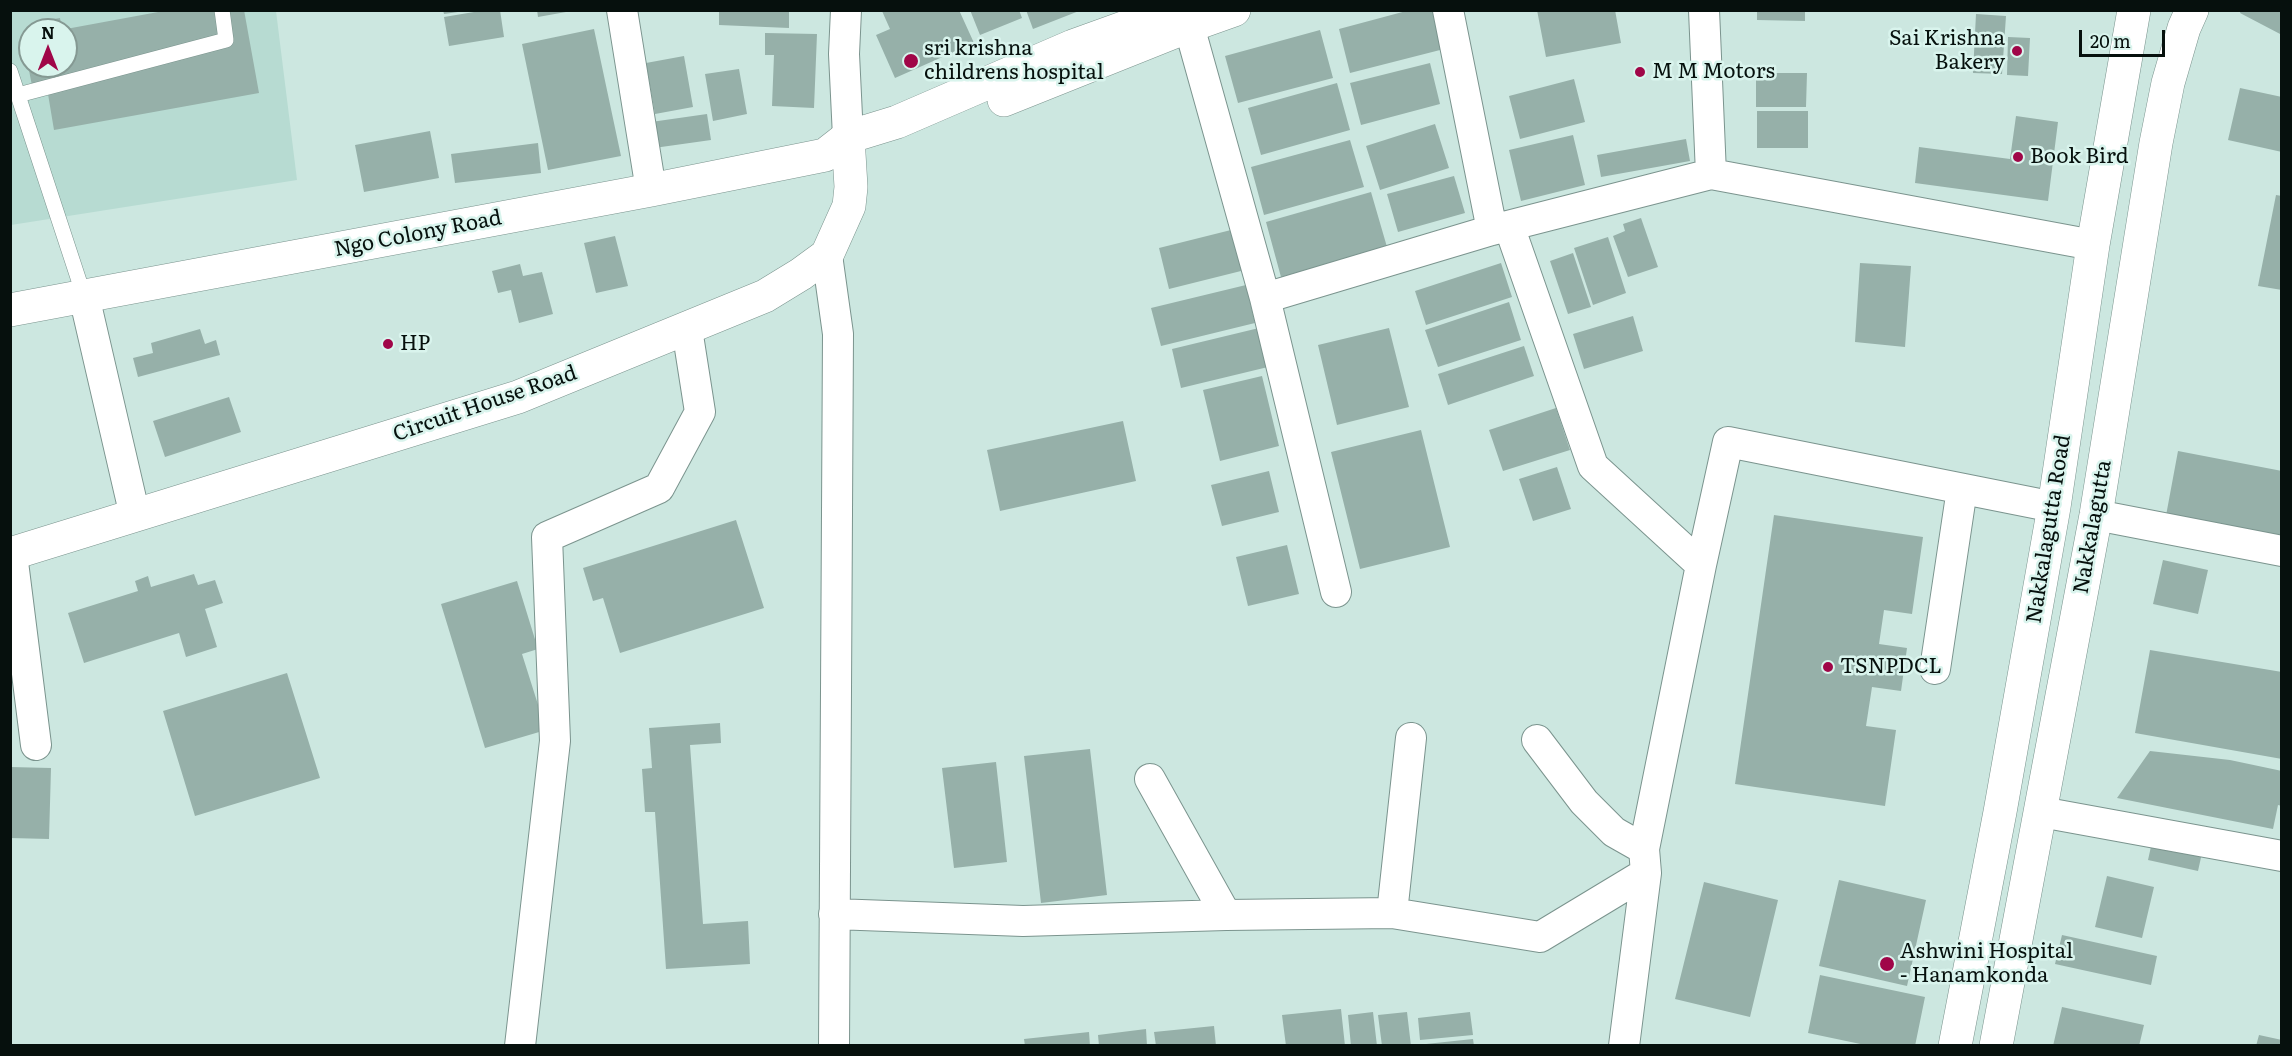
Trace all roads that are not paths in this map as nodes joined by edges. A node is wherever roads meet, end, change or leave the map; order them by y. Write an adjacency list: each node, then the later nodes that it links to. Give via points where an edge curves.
1 (222, 10): 11 (lane, via 226,40)
2 (622, 10): 14 (street)
3 (846, 10): 12 (street)
4 (1234, 10): 9 (street, Ngo Colony Road)
5 (1448, 10): 15 (street)
6 (1704, 10): 13 (street)
7 (2134, 10): 16 (street, Nakkalagutta Road)
8 (2192, 10): 24 (street, Nakkalagutta, via 2168,83 2156,143)
9 (1181, 18): 12 (street, Ngo Colony Road, via 940,127); 19 (street)
10 (10, 71): 11 (lane)
11 (18, 95): 18 (lane)
12 (841, 150): 14 (street, Ngo Colony Road); 17 (street, Circuit House Road, via 851,187 849,206)
13 (1711, 174): 15 (street); 16 (street)
14 (651, 190): 18 (street, Ngo Colony Road)
15 (1501, 228): 19 (street); 28 (street, via 1593,466)
16 (2093, 245): 23 (street, Nakkalagutta Road)
17 (827, 255): 21 (street, Circuit House Road, via 765,296); 39 (street, via 838,334)
18 (84, 296): 20 (street, Ngo Colony Road); 25 (street)
19 (1265, 298): 29 (street)
20 (10, 310)
21 (687, 329): 25 (street, Circuit House Road, via 518,397); 41 (street, via 700,412 659,488 547,537 555,741)
22 (1962, 489): 23 (street); 28 (street, via 1728,442); 30 (street)
23 (2054, 507): 44 (street, Nakkalagutta Road)
24 (2096, 515): 26 (street); 35 (street, Nakkalagutta)
25 (135, 516): 27 (street, Circuit House Road)
26 (2282, 550)
27 (11, 554): 33 (street)
28 (1701, 566): 37 (street)
29 (1336, 591)
30 (1935, 669)
31 (1412, 738): 38 (street)
32 (1537, 740): 37 (street, via 1584,802)
33 (36, 745)
34 (1150, 779): 40 (street)
35 (2041, 812): 36 (street); 45 (street, Nakkalagutta)
36 (2282, 856)
37 (1645, 861): 38 (street, via 1540,937); 43 (street)
38 (1392, 913): 40 (street)
39 (834, 914): 40 (street, via 1023,921); 42 (street)
40 (1226, 915)
41 (519, 1046)
42 (834, 1046)
43 (1624, 1046)
44 (1955, 1046)
45 (1996, 1046)

